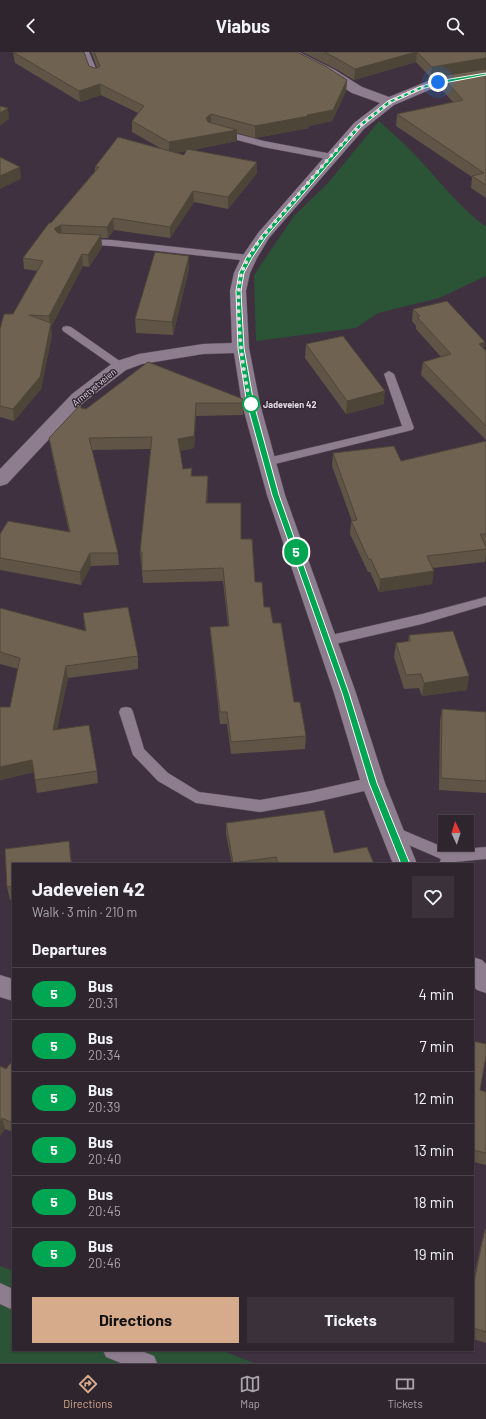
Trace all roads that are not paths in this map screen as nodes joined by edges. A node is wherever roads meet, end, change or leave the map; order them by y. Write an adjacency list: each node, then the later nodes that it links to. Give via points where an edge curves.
1 (85, 52): 4 (lane)
2 (289, 52): 5 (street, via 357,90)
3 (486, 74): 5 (street, via 438,82)
4 (95, 76)
5 (390, 102): 7 (street, via 359,126)
6 (212, 130): 7 (lane, via 263,144)
7 (332, 157): 9 (street, via 264,236)
8 (69, 242): 9 (lane, via 112,243)
9 (249, 258): 11 (street, via 238,291)
10 (67, 329): 12 (lane)
11 (241, 348): 12 (street, Ametystveien, via 204,348); 14 (street, via 251,404)
12 (120, 366): 15 (street, Ametystveien, via 78,398)
13 (389, 374): 14 (lane, via 408,428)
14 (266, 462): 17 (street)
15 (0, 480)
16 (486, 600): 17 (lane, via 422,620)
17 (327, 641): 19 (street)
18 (126, 712): 19 (lane, via 138,751 163,777 196,797 260,806)
19 (373, 783): 20 (street)
20 (393, 832): 22 (lane); 23 (street)
21 (486, 853): 22 (lane)
22 (448, 860)
23 (405, 863)
24 (0, 986): 25 (street)
25 (12, 990)
26 (0, 1293): 27 (lane)
27 (12, 1299)
28 (116, 1351): 29 (lane)
29 (146, 1363)

